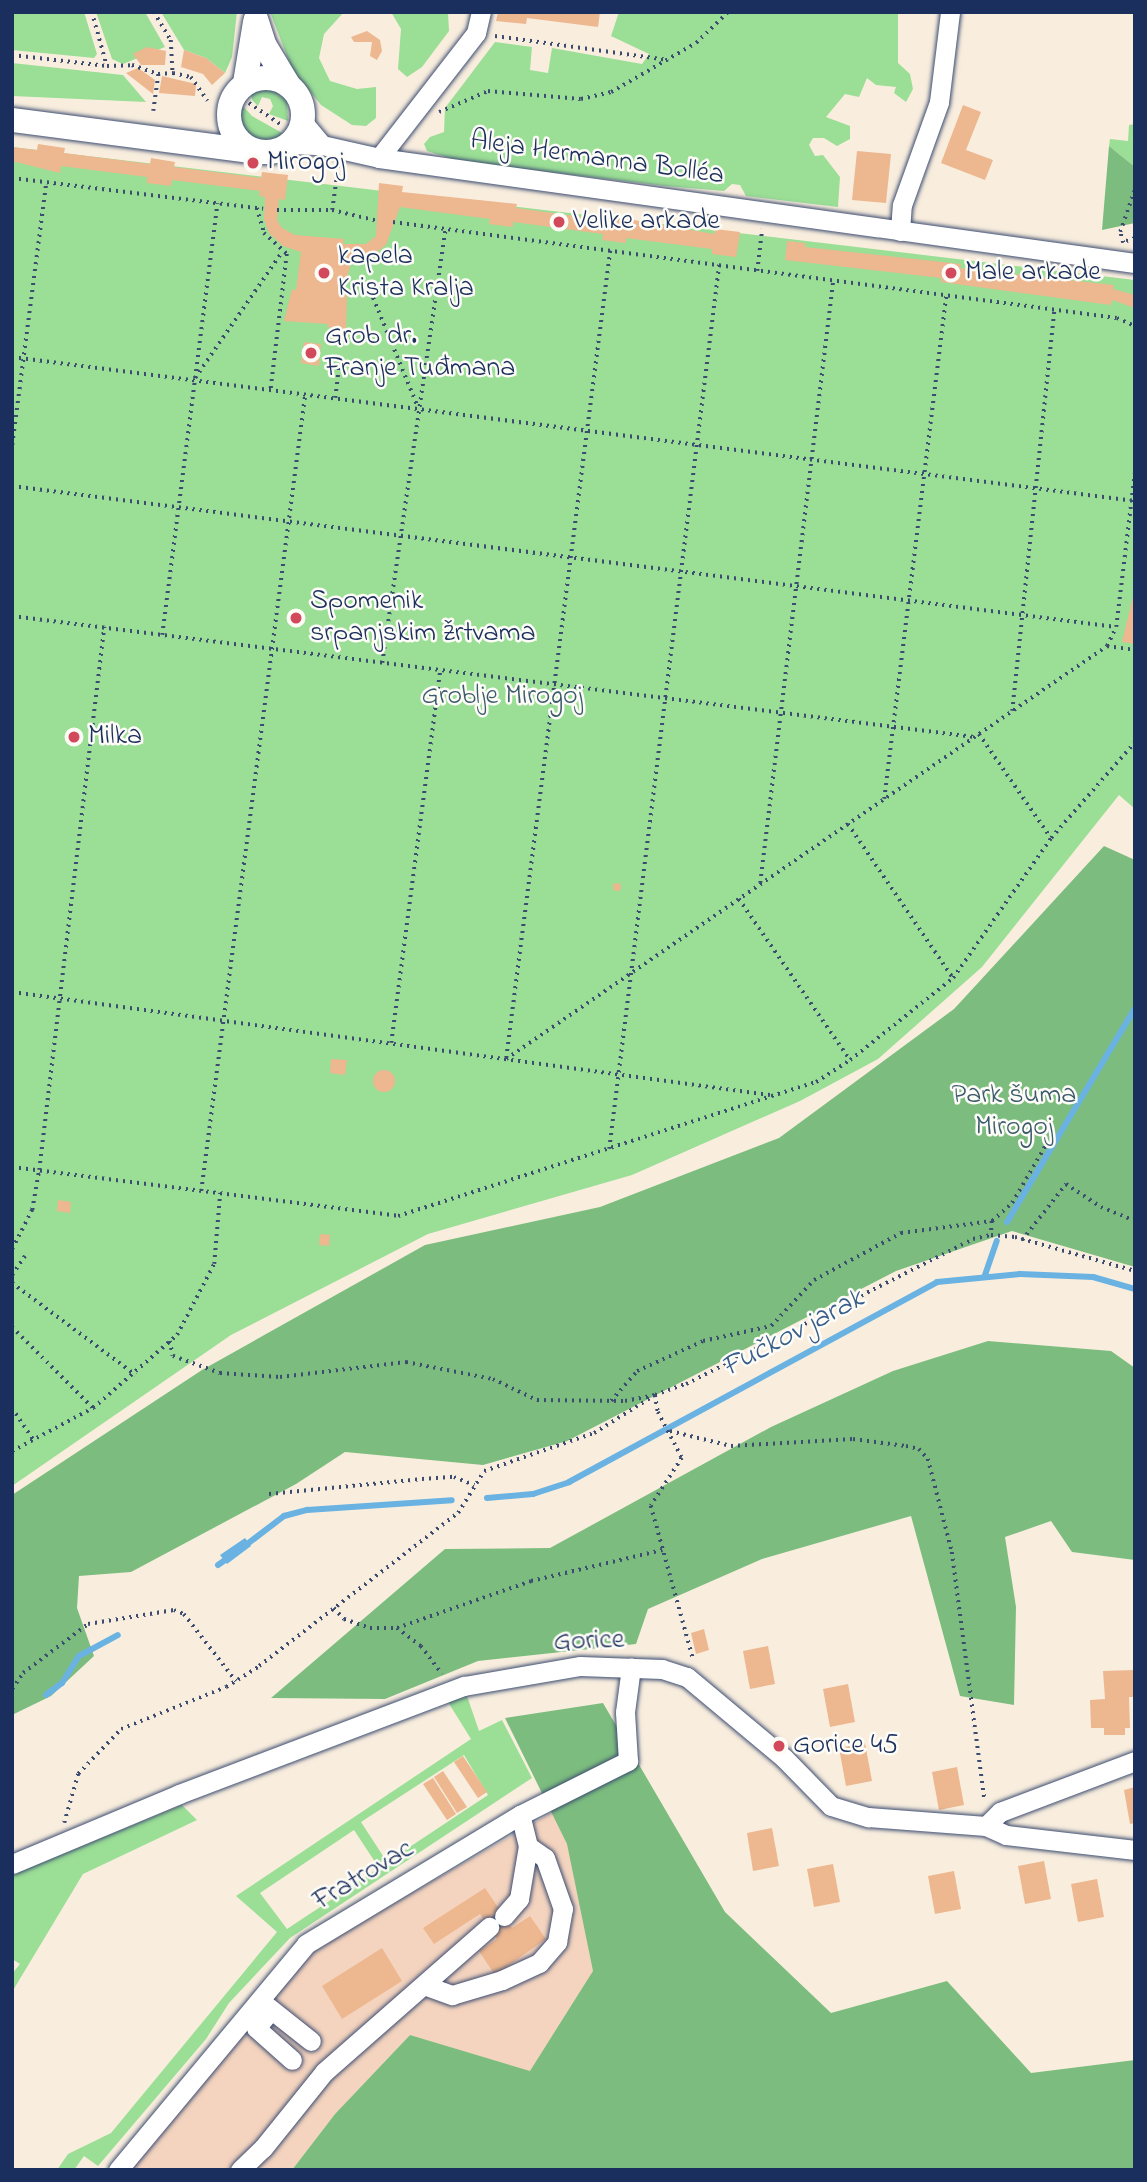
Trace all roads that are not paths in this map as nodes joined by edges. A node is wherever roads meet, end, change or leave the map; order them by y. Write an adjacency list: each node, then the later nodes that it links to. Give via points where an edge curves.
1 (481, 12): 10 (street, via 476,33)
2 (950, 12): 11 (street, via 939,102 902,205)
3 (256, 16): 4 (main road, via 265,46); 5 (main road)
4 (288, 84): 5 (main road, via 270,77); 7 (main road, via 300,99)
5 (231, 98): 8 (main road); 9 (main road, via 233,134)
6 (12, 120): 8 (main road)
7 (293, 131): 9 (main road); 10 (street, Aleja Hermanna Bolléa, via 322,145)
8 (183, 142): 9 (main road)
9 (258, 152)
10 (379, 158): 11 (street, Aleja Hermanna Bolléa)
11 (900, 231): 12 (street, Aleja Hermanna Bolléa)
12 (1135, 263)
13 (631, 1667): 15 (street, Fratrovac, via 625,1712 628,1761); 16 (street, Gorice, via 687,1677 784,1758 831,1805 895,1822); 19 (street, Gorice, via 580,1666 450,1692)
14 (1135, 1761): 16 (street, via 1000,1812)
15 (520, 1815): 17 (street); 21 (street, Fratrovac, via 306,1944)
16 (987, 1825): 18 (street, Gorice, via 1006,1835)
17 (528, 1846): 20 (street, via 519,1899); 20 (street, via 545,1858 563,1909 557,1942 539,1964 502,1980 452,1995)
18 (1135, 1850)
19 (12, 1864)
20 (424, 1985): 25 (street, via 324,2071 264,2148)
21 (265, 2005): 22 (street); 23 (street, via 256,2028); 24 (street, Fratrovac)
22 (311, 2041)
23 (292, 2060)
24 (118, 2170)
25 (240, 2170)

